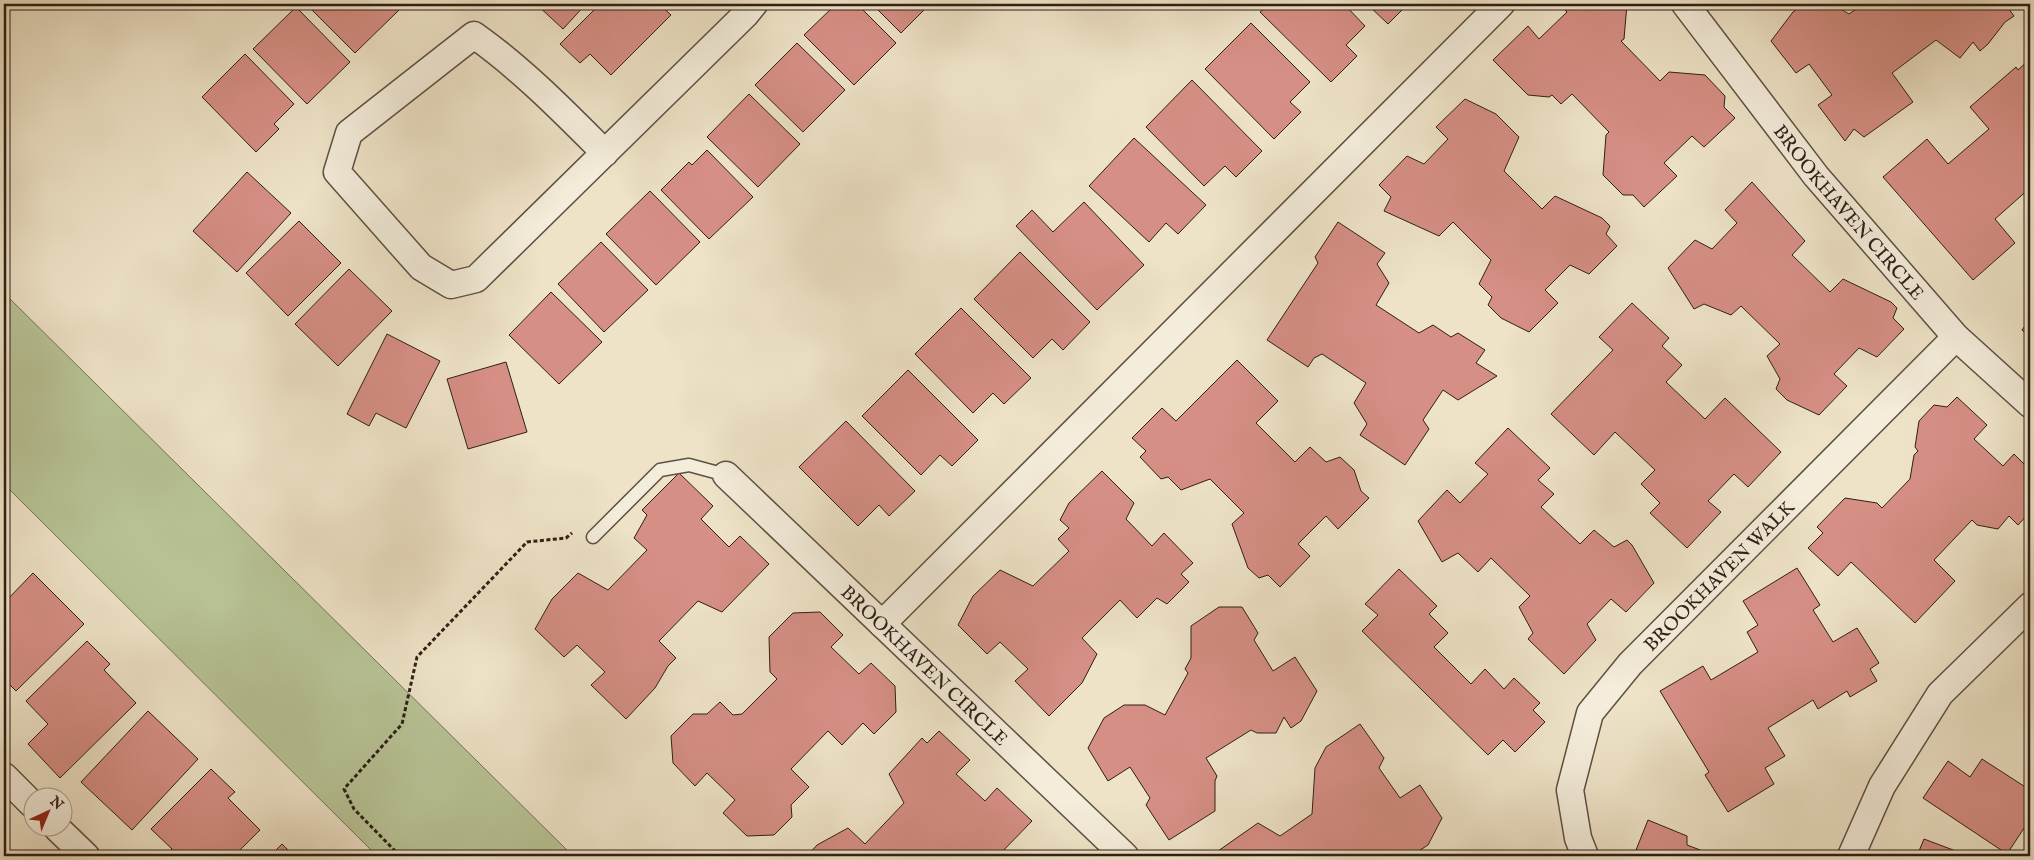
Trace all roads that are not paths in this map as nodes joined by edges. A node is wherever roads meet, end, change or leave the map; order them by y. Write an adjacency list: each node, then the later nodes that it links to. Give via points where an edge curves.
1 (754, 4): 4 (street)
2 (1501, 4): 10 (street)
3 (1684, 4): 5 (street, BROOKHAVEN CIRCLE, via 1816,176)
4 (605, 152): 4 (street, via 476,279 452,286 421,267 337,172 348,133 474,35 545,92)
5 (1956, 336): 6 (street, BROOKHAVEN CIRCLE); 16 (street, BROOKHAVEN WALK, via 1630,664 1590,713 1570,790 1578,838)
6 (2030, 404)
7 (726, 475): 8 (lane, via 689,465 660,470); 10 (street, BROOKHAVEN CIRCLE)
8 (593, 537)
9 (2030, 606): 17 (street, via 1940,694 1882,786)
10 (882, 624): 15 (street, BROOKHAVEN CIRCLE)
11 (4, 776): 12 (street)
12 (22, 794)
13 (67, 838): 14 (street)
14 (86, 856)
15 (1125, 856)
16 (1585, 856)
17 (1851, 856)

